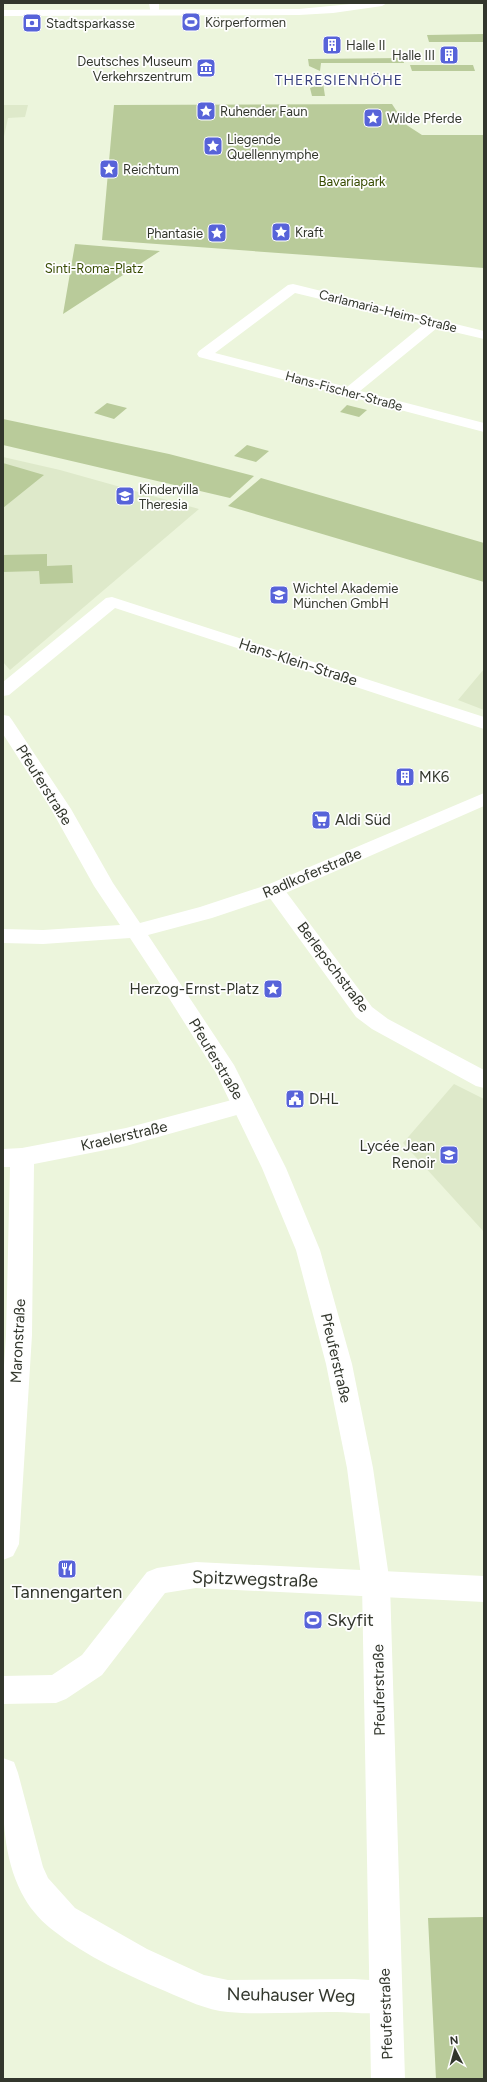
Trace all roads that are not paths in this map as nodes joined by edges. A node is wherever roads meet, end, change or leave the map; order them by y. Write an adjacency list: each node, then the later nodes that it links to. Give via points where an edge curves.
1 (382, 3): 2 (street, via 299,12)
2 (155, 8): 3 (street)
3 (3, 13)
4 (434, 323): 5 (street, Carlamaria-Heim-Straße); 6 (street, Carlamaria-Heim-Straße, via 292,288); 7 (street)
5 (484, 335)
6 (204, 354): 7 (street, Hans-Fischer-Straße)
7 (350, 392): 8 (street, Hans-Fischer-Straße)
8 (484, 428)
9 (3, 691): 11 (street, Hans-Klein-Straße, via 112,602)
10 (3, 720): 14 (street, Pfeuferstraße, via 61,809 104,886)
11 (484, 723)
12 (484, 799): 13 (street, Radlkoferstraße)
13 (274, 890): 14 (street, Radlkoferstraße, via 205,913); 16 (street, Berlepschstraße, via 364,1012 380,1024)
14 (135, 931): 15 (street, Radlkoferstraße, via 47,937); 17 (street, Pfeuferstraße, via 226,1071)
15 (3, 936)
16 (484, 1080)
17 (243, 1105): 18 (street, Kraelerstraße, via 126,1137); 20 (street, Pfeuferstraße, via 274,1168 308,1250 339,1364 360,1468)
18 (13, 1158): 19 (street, Maronstraße, via 19,1335)
19 (3, 1547)
20 (376, 1584): 21 (street, Spitzwegstraße); 22 (street, Spitzwegstraße, via 196,1575 156,1581 92,1665 56,1689); 24 (street, Pfeuferstraße)
21 (484, 1589)
22 (3, 1690)
23 (3, 1773): 24 (street, Neuhauser Weg, via 28,1870 37,1889 64,1919 97,1940 135,1961 203,1991 228,1996)
24 (385, 1997): 25 (street, Pfeuferstraße)
25 (388, 2079)

